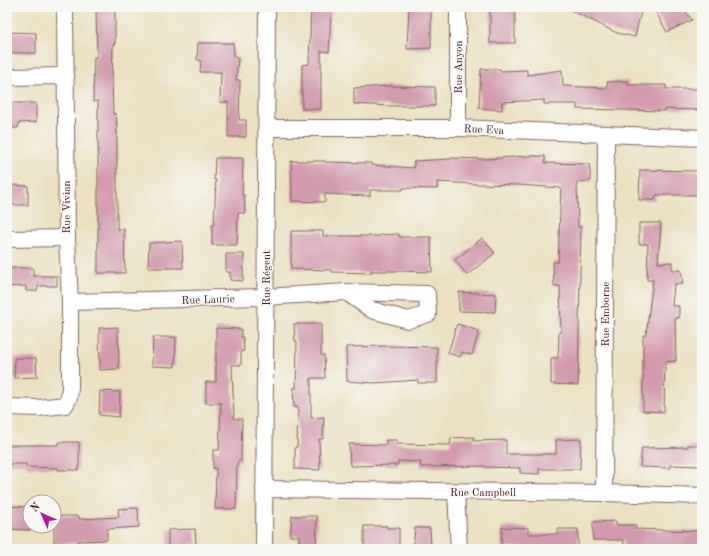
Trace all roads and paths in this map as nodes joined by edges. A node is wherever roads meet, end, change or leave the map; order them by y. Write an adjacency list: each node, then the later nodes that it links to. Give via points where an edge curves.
1 (65, 7): 4 (street, Rue Vivian)
2 (267, 7): 6 (street, Rue Régent)
3 (458, 7): 7 (street, Rue Anyon)
4 (66, 76): 5 (street); 10 (street, Rue Vivian)
5 (7, 77)
6 (266, 128): 7 (street, Rue Eva); 13 (street, Rue Régent)
7 (458, 128): 8 (street, Rue Eva)
8 (606, 135): 9 (street, Rue Eva); 18 (street, Rue Emborne)
9 (702, 138)
10 (67, 238): 11 (street); 14 (street, Rue Vivian)
11 (7, 239)
12 (346, 292): 13 (street, Rue Laurie)
13 (266, 297): 14 (street, Rue Laurie); 16 (street, Rue Régent)
14 (70, 302): 15 (street, Rue Vivian, via 70,386 65,406)
15 (7, 407)
16 (264, 489): 17 (street, Rue Campbell); 20 (street, Rue Régent)
17 (456, 492): 18 (street, Rue Campbell); 21 (street)
18 (604, 493): 19 (street, Rue Campbell)
19 (702, 496)
20 (264, 549)
21 (459, 549)

